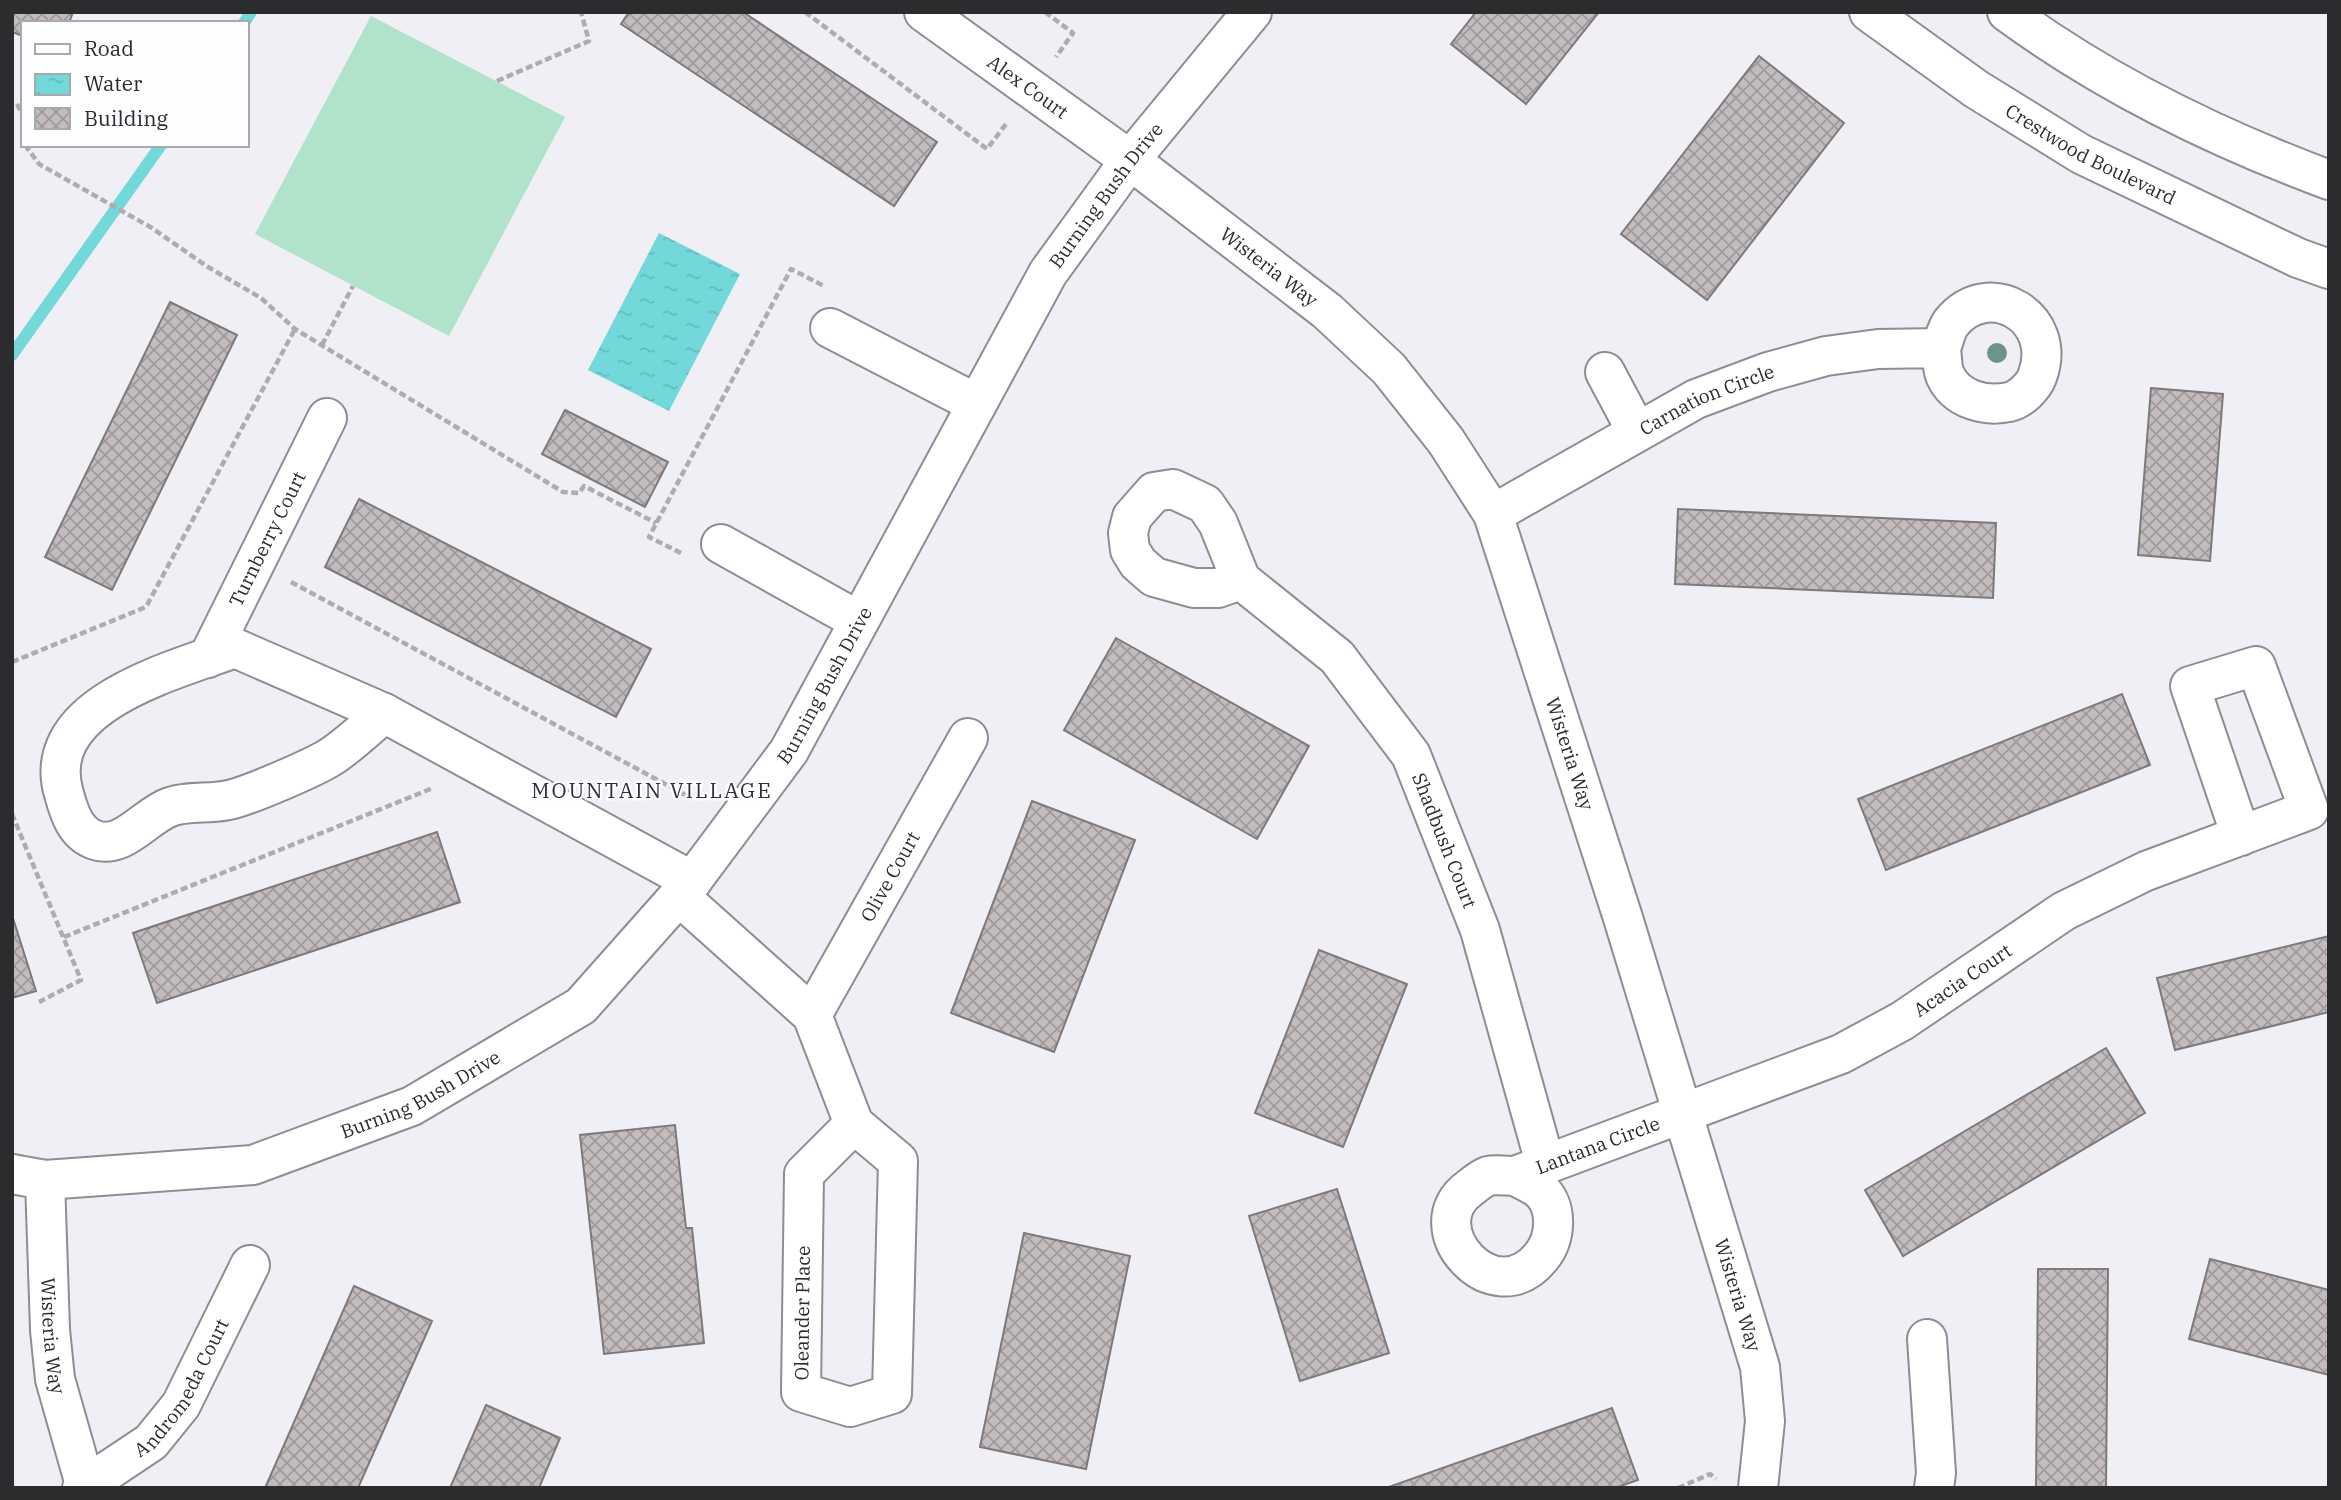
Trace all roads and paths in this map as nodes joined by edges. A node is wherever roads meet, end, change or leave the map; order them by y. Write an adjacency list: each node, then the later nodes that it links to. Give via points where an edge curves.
1 (581, 12): 9 (path, via 589,41)
2 (805, 12): 12 (path, via 987,149)
3 (925, 12): 14 (street, Alex Court)
4 (1045, 12): 8 (path, via 1073,33)
5 (1252, 12): 14 (street, Burning Bush Drive)
6 (1869, 12): 16 (street, Crestwood Boulevard, via 1976,89 2081,154)
7 (2007, 12): 15 (street, via 2127,89 2257,153)
8 (1050, 66)
9 (497, 81)
10 (17, 104): 11 (path)
11 (21, 111)
12 (1012, 117)
13 (26, 147): 20 (path, via 39,164 152,228 261,298)
14 (1130, 160): 24 (street, Burning Bush Drive, via 1048,273); 27 (street, Wisteria Way, via 1327,311 1389,369 1446,441)
15 (2329, 180)
16 (2329, 269)
17 (353, 286): 21 (path)
18 (828, 288): 28 (path, via 791,269)
19 (831, 328): 24 (street)
20 (295, 329): 21 (path); 35 (path, via 146,607)
21 (322, 345): 28 (path, via 563,492 579,493 584,486)
22 (1941, 348): 26 (street, Carnation Circle, via 1826,356 1768,372 1696,398)
23 (1605, 372): 26 (street)
24 (977, 404): 33 (street, Burning Bush Drive)
25 (327, 418): 31 (street, Turnberry Court)
26 (1637, 432): 27 (street, Carnation Circle)
27 (1493, 514): 46 (street, Wisteria Way)
28 (656, 523): 30 (path, via 649,537)
29 (721, 544): 33 (street)
30 (684, 555)
31 (256, 563): 34 (street, Turnberry Court); 39 (path)
32 (1241, 580): 48 (street, Shadbush Court, via 1337,657 1411,755 1480,930)
33 (859, 621): 42 (street, Burning Bush Drive, via 789,751)
34 (208, 658): 36 (street, via 235,648); 36 (street, via 110,698 85,717 70,737 62,759 62,790 74,824 94,840 115,842 170,807 232,799 333,756)
35 (12, 662)
36 (384, 713): 42 (street)
37 (968, 738): 45 (street, Olive Court)
38 (437, 786): 43 (path)
39 (691, 798)
40 (12, 814): 43 (path)
41 (2241, 836): 46 (street, Acacia Court, via 2146,871 2064,911 1902,1021 1841,1054)
42 (685, 889): 45 (street, Oleander Place); 49 (street, Burning Bush Drive, via 581,1006 412,1106 253,1165)
43 (64, 937): 44 (path, via 81,980)
44 (39, 1002)
45 (812, 1015): 47 (street, Oleander Place)
46 (1683, 1114): 48 (street, Lantana Circle); 52 (street, Wisteria Way, via 1760,1367 1765,1421)
47 (854, 1124): 47 (street, Oleander Place, via 898,1161 892,1394 850,1407 801,1392 804,1174)
48 (1530, 1169)
49 (29, 1177): 53 (street, Wisteria Way, via 55,1379)
50 (250, 1265): 53 (street, Andromeda Court, via 181,1405 152,1442)
51 (1927, 1339): 55 (street)
52 (1742, 1486): 54 (path, via 1710,1474)
53 (84, 1487)
54 (1678, 1488)
55 (1934, 1488)

